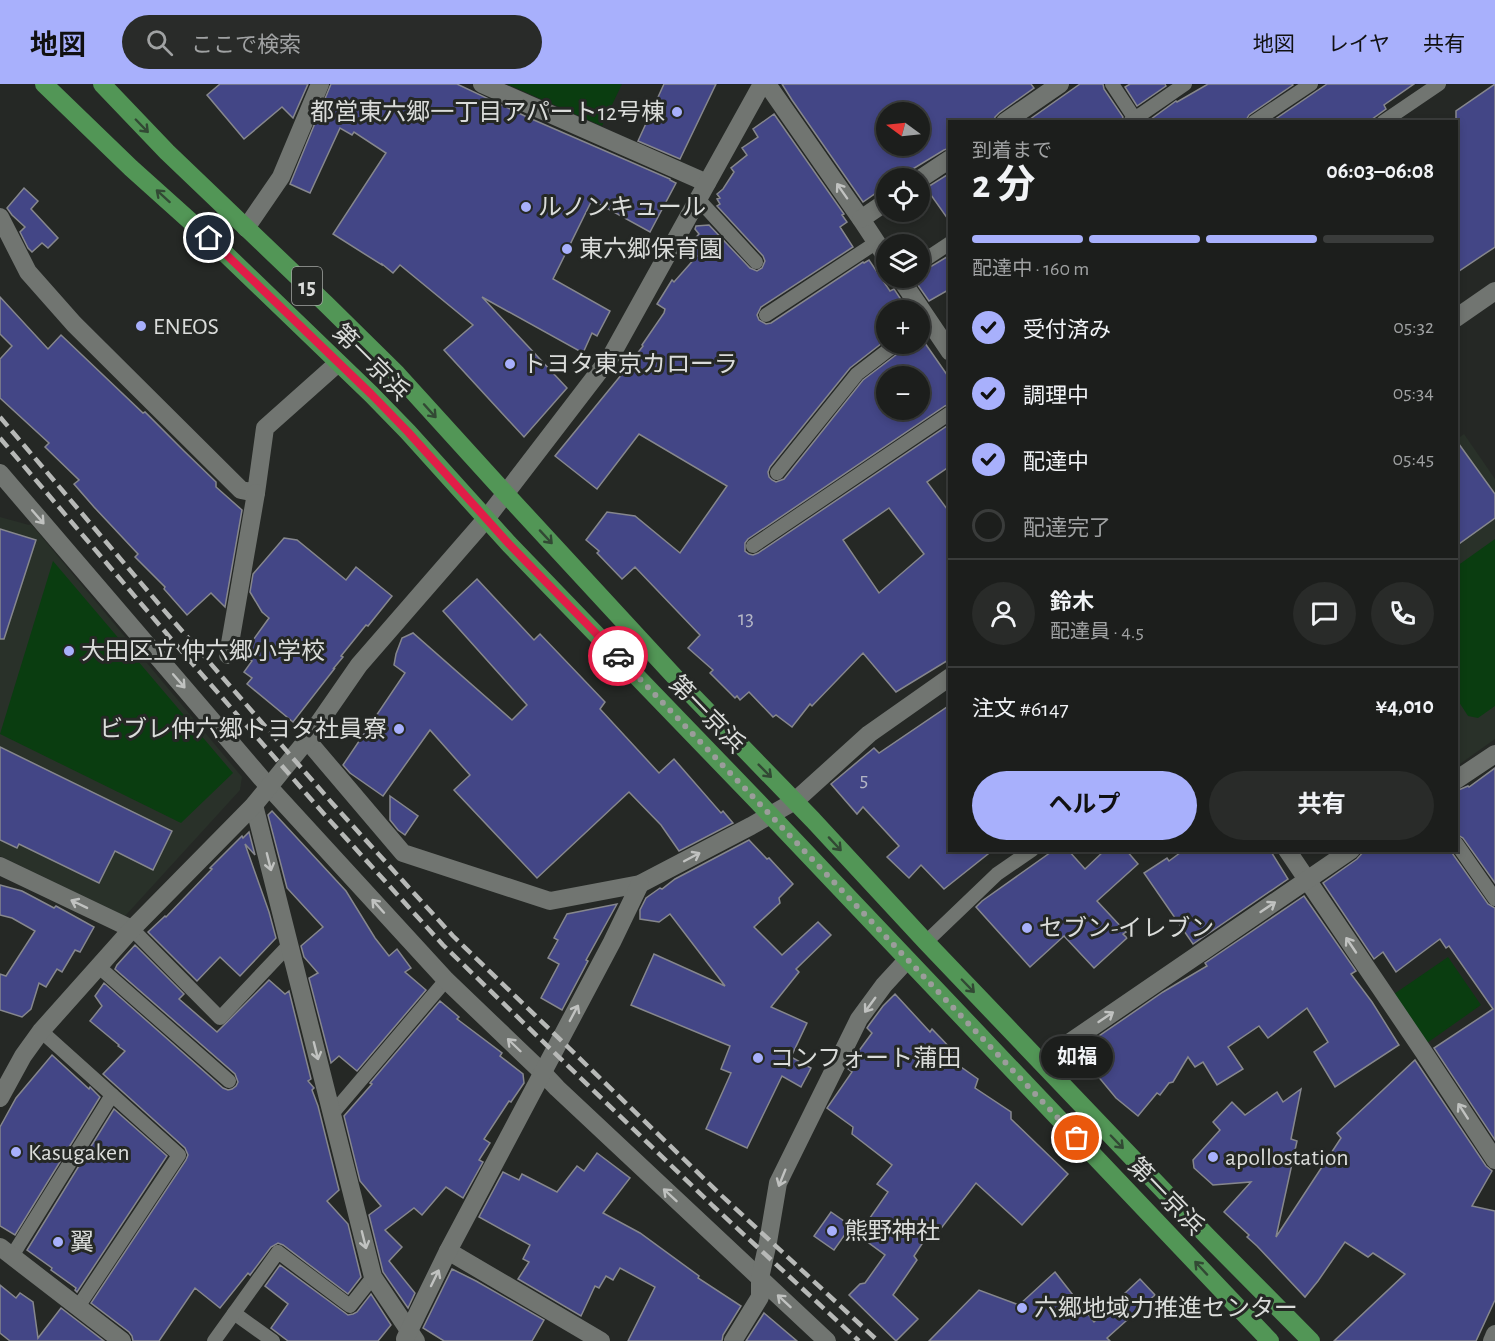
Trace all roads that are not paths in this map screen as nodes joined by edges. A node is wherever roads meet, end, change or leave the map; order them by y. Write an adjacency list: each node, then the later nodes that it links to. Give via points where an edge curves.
1 (44, 84): 35 (highway, 第一京浜 / 15, one-way to 1)
2 (102, 84): 23 (highway, 第一京浜 / 15, one-way to 23)
3 (320, 84): 23 (street, via 281,177)
4 (482, 84): 18 (street)
5 (762, 84): 18 (street)
6 (767, 84): 22 (street, one-way to 6)
7 (1060, 84): 12 (street)
8 (1112, 84): 13 (lane)
9 (1185, 84): 13 (lane)
10 (1311, 84): 14 (lane)
11 (1439, 84): 15 (lane)
12 (1008, 120)
13 (1134, 120)
14 (1257, 120)
15 (1386, 120)
16 (948, 160): 17 (street)
17 (930, 172)
18 (707, 183): 19 (street)
19 (698, 199): 28 (lane); 40 (street, via 611,356)
20 (876, 209): 22 (street)
21 (0, 217): 39 (street, via 28,272 74,324 241,490)
22 (861, 219): 24 (street)
23 (246, 228): 40 (highway, 第一京浜 / 15, one-way to 40, via 397,374)
24 (876, 240)
25 (948, 244): 27 (lane)
26 (876, 252): 30 (lane)
27 (930, 256)
28 (756, 262)
29 (1495, 291): 31 (street)
30 (766, 315)
31 (1458, 317)
32 (930, 325): 33 (street)
33 (944, 332)
34 (883, 354): 38 (lane, via 857,374)
35 (338, 363): 39 (street, via 265,428); 41 (highway, 第一京浜 / 15, via 408,432)
36 (948, 414): 42 (lane)
37 (0, 473): 48 (street, one-way to 48)
38 (777, 473)
39 (256, 493): 43 (street)
40 (506, 494): 41 (street); 49 (highway, 第一京浜 / 15, one-way to 49)
41 (486, 519): 45 (street, via 359,665); 51 (highway, 第一京浜 / 15)
42 (753, 546)
43 (228, 655)
44 (948, 678): 49 (street, via 869,734)
45 (307, 740): 48 (street); 58 (street, via 403,853 550,901)
46 (1495, 754): 47 (street)
47 (1458, 779)
48 (269, 787): 50 (street); 65 (street, one-way to 48)
49 (795, 801): 51 (street); 61 (highway, 第一京浜 / 15, one-way to 61)
50 (254, 805): 60 (street); 62 (street, one-way to 62)
51 (770, 815): 58 (street, one-way to 51); 63 (highway, 第一京浜 / 15)
52 (1458, 846): 59 (lane)
53 (1029, 852): 61 (lane, via 998,874)
54 (1288, 852): 57 (street)
55 (1348, 852): 57 (street)
56 (0, 866): 60 (street, one-way to 56)
57 (1307, 880): 67 (street, one-way to 57); 73 (street, one-way to 57)
58 (640, 884): 68 (street, one-way to 58)
59 (1495, 899)
60 (132, 929): 62 (lane, via 220,1018); 64 (street)
61 (926, 942): 67 (highway, 第一京浜 / 15, one-way to 67)
62 (290, 944): 72 (street, one-way to 72)
63 (907, 960): 77 (street, one-way to 77, via 859,1019 778,1183); 88 (highway, 第一京浜 / 15, one-way to 63)
64 (99, 967): 66 (street); 69 (lane)
65 (446, 980): 68 (street, one-way to 65); 72 (lane)
66 (41, 1031): 70 (lane); 71 (street)
67 (1041, 1062): 89 (highway, 第一京浜 / 15, one-way to 89)
68 (542, 1072): 75 (street); 77 (street, one-way to 68)
69 (229, 1081)
70 (112, 1095): 74 (lane); 78 (lane, via 179,1155)
71 (0, 1098)
72 (332, 1114): 76 (street, one-way to 76)
73 (1495, 1160)
74 (6, 1251): 78 (street)
75 (448, 1251): 81 (street, one-way to 75); 86 (street)
76 (373, 1277): 79 (lane, via 350,1306 278,1252); 81 (street)
77 (760, 1278): 82 (street, via 760,1297); 87 (street, one-way to 77)
78 (78, 1307): 83 (street)
79 (234, 1313): 84 (lane); 85 (lane)
80 (1495, 1334): 90 (street)
81 (410, 1338)
82 (736, 1340)
83 (120, 1341)
84 (214, 1341)
85 (273, 1341)
86 (601, 1341)
87 (827, 1341)
88 (1270, 1341)
89 (1311, 1341)
90 (1492, 1341)

